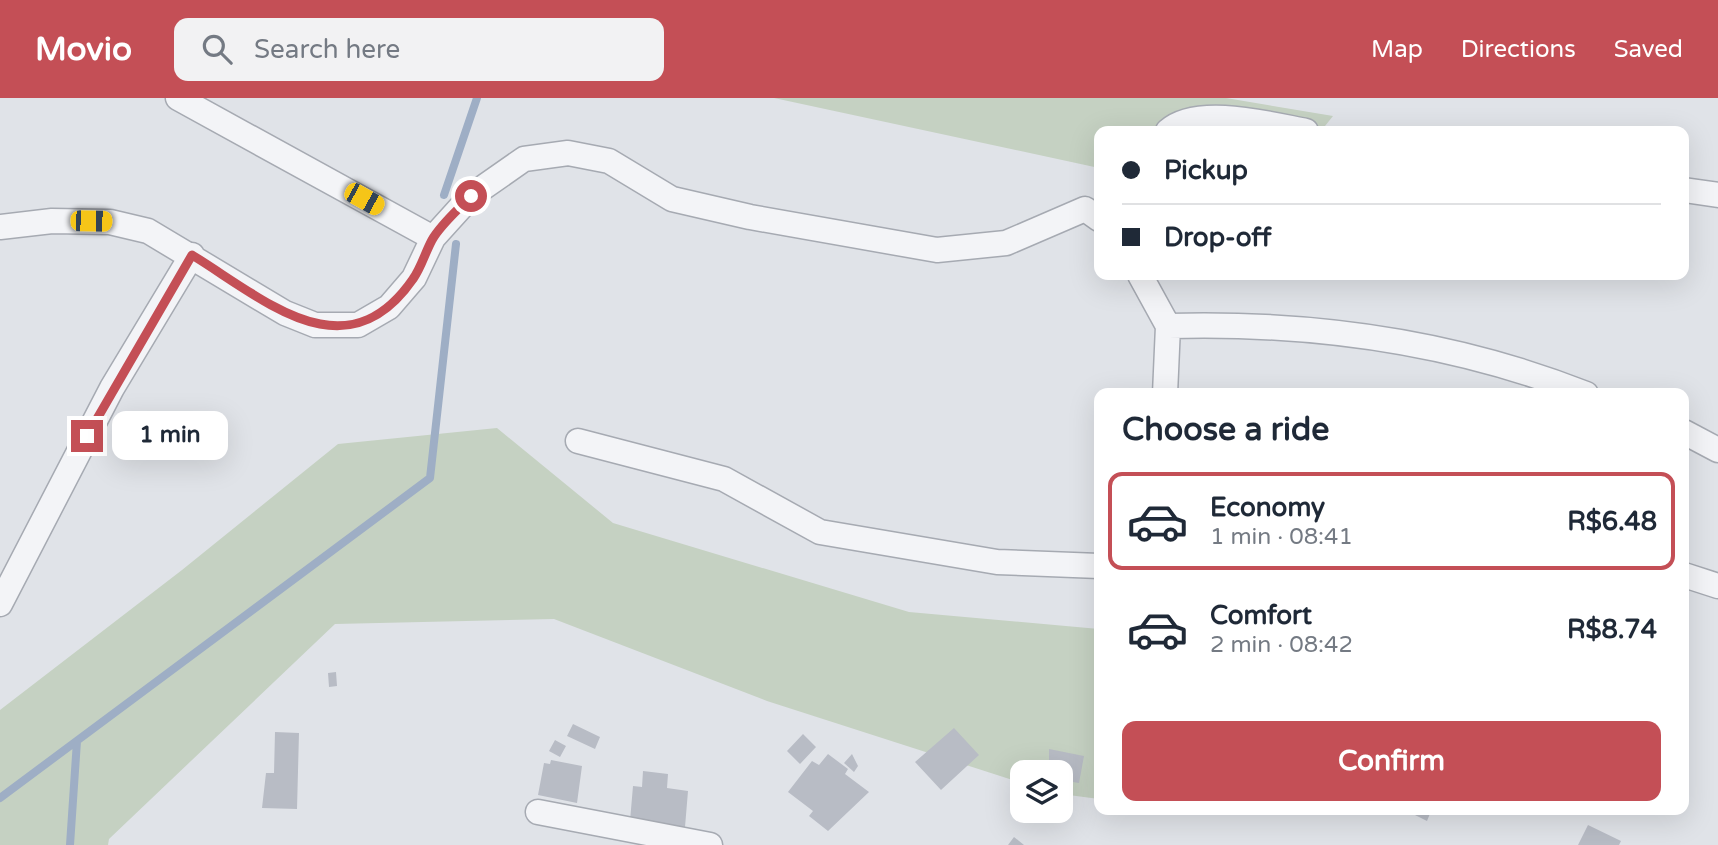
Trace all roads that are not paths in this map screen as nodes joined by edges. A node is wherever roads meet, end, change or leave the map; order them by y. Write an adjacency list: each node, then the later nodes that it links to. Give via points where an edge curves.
1 (178, 98): 8 (street)
2 (1173, 126): 3 (street, via 1195,117)
3 (1266, 126)
4 (1689, 191): 5 (street)
5 (1718, 195)
6 (1094, 208): 8 (street, via 1006,243 937,250 750,218 672,199 609,161 568,153 524,159 471,196)
7 (0, 228): 9 (street, via 52,221 110,222 148,231)
8 (433, 238): 9 (street, via 414,278 389,307 358,325 315,325 285,313)
9 (192, 255): 20 (street, via 112,388)
10 (1143, 280): 11 (street)
11 (1168, 326): 12 (street); 13 (street, via 1247,324 1362,334 1465,357)
12 (1165, 388)
13 (1566, 388)
14 (1689, 435): 16 (street)
15 (578, 441): 17 (street, via 724,479 820,532 997,562)
16 (1718, 450)
17 (1094, 566)
18 (1689, 577): 19 (street)
19 (1718, 586)
20 (0, 604)
21 (538, 812): 22 (street)
22 (710, 845)

